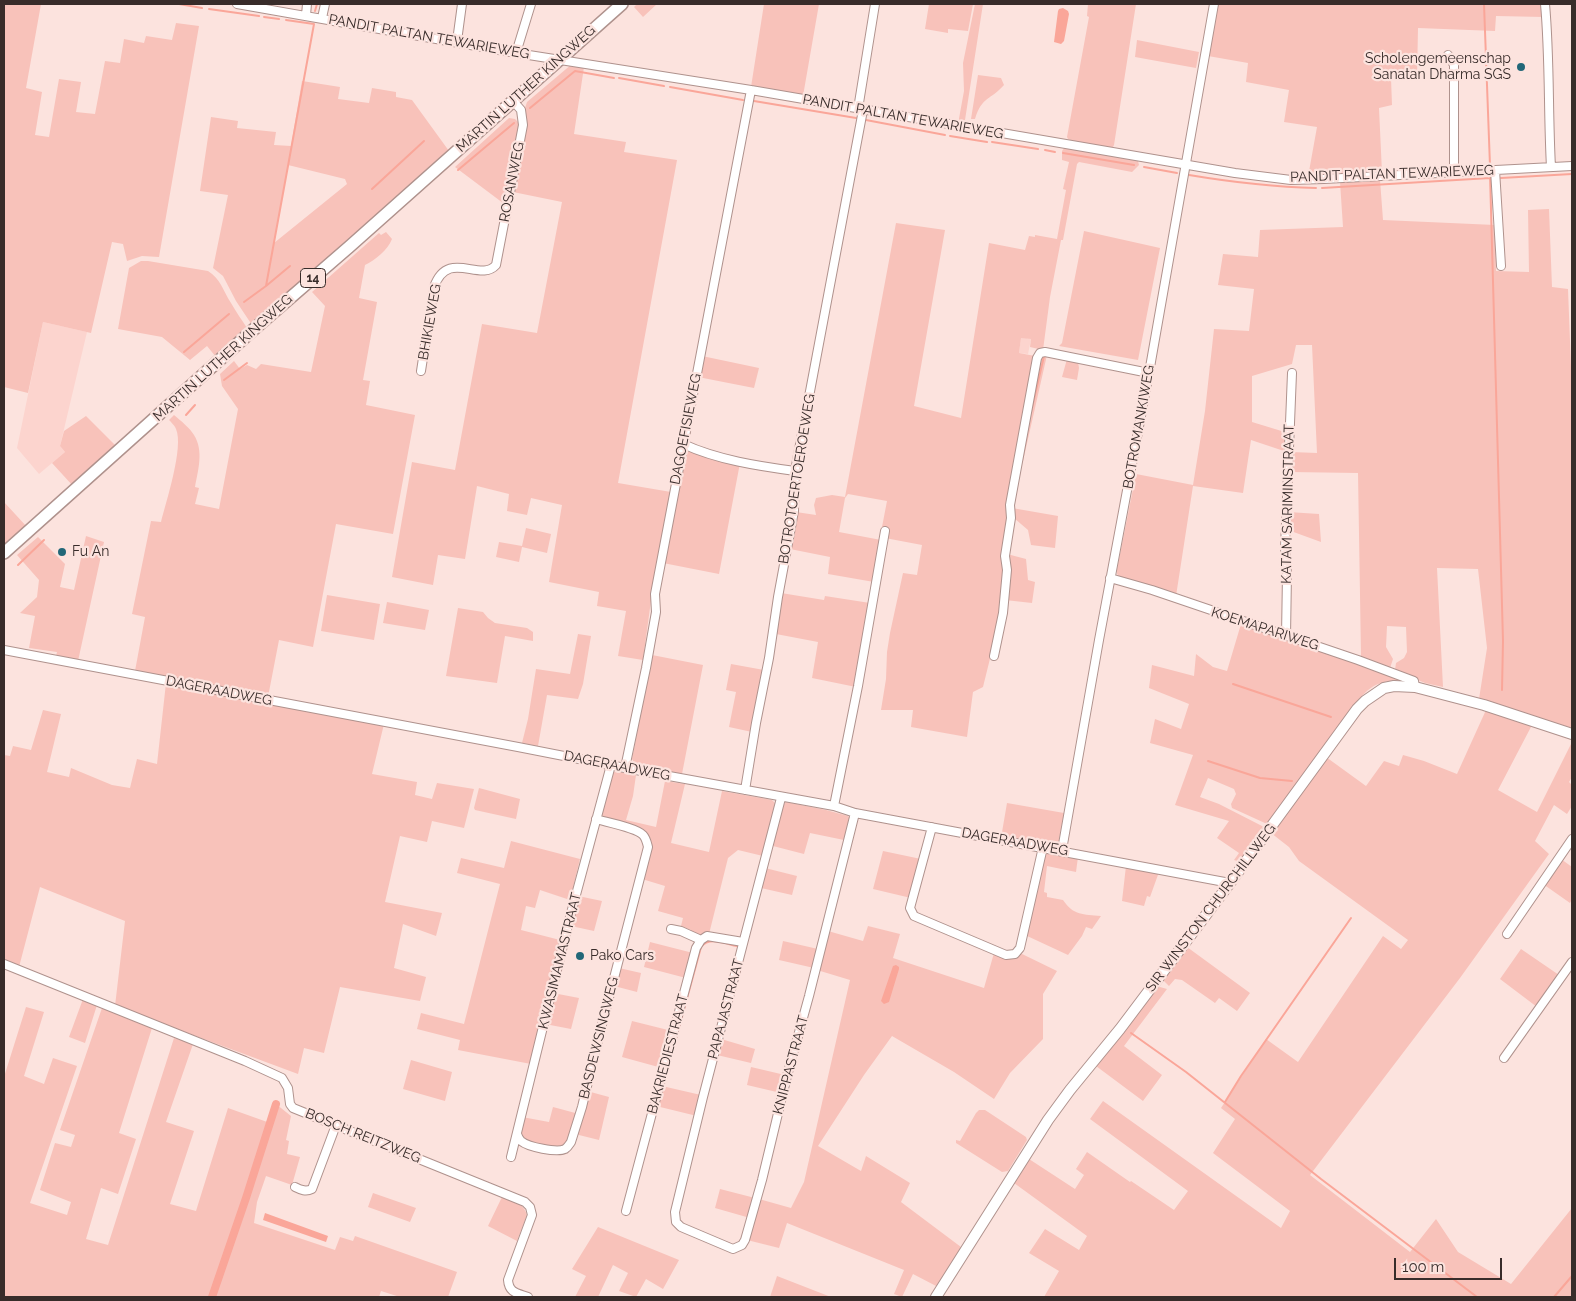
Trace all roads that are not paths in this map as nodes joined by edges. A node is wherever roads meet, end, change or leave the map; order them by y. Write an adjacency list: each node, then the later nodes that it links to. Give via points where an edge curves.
1 (237, 4): 10 (street, PANDIT PALTAN TEWARIEWEG)
2 (307, 4): 10 (street)
3 (324, 4): 11 (street)
4 (462, 4): 12 (street)
5 (531, 4): 13 (street)
6 (622, 4): 15 (main road, MARTIN LUTHER KINGWEG / 14)
7 (874, 4): 18 (street, BOTROTOERTOEROEWEG)
8 (1214, 4): 19 (street, BOTROMANKIWEG)
9 (1545, 4): 21 (street)
10 (306, 15): 11 (street, PANDIT PALTAN TEWARIEWEG)
11 (322, 18): 12 (street, PANDIT PALTAN TEWARIEWEG)
12 (457, 41): 13 (street, PANDIT PALTAN TEWARIEWEG)
13 (516, 53): 15 (street, PANDIT PALTAN TEWARIEWEG)
14 (1448, 54): 23 (street, via 1454,65)
15 (558, 60): 16 (street, PANDIT PALTAN TEWARIEWEG); 17 (main road, MARTIN LUTHER KINGWEG / 14)
16 (751, 90): 18 (street, PANDIT PALTAN TEWARIEWEG); 29 (street, DAGOEFISIEWEG)
17 (513, 101): 24 (street, ROSANWEG, via 521,110 523,124); 32 (main road, MARTIN LUTHER KINGWEG / 14)
18 (860, 109): 19 (street, PANDIT PALTAN TEWARIEWEG); 30 (street, BOTROTOERTOEROEWEG)
19 (1185, 165): 23 (street, PANDIT PALTAN TEWARIEWEG, via 1291,180); 27 (street, BOTROMANKIWEG)
20 (1572, 166): 21 (street, PANDIT PALTAN TEWARIEWEG)
21 (1551, 167): 22 (street, PANDIT PALTAN TEWARIEWEG)
22 (1494, 170): 23 (street, PANDIT PALTAN TEWARIEWEG); 25 (street)
23 (1454, 173)
24 (496, 266): 26 (street, BHIKIEWEG, via 486,271 453,268 438,277)
25 (1501, 266)
26 (421, 371)
27 (1149, 373): 33 (street, BOTROMANKIWEG); 36 (street, via 1045,352 1037,358 1010,505 1003,613)
28 (1292, 373): 34 (street, KATAM SARIMINSTRAAT, via 1285,548)
29 (683, 444): 30 (street, via 738,461); 40 (street, DAGOEFISIEWEG, via 655,594 656,612 646,668)
30 (795, 471): 41 (street, BOTROTOERTOEROEWEG, via 794,511)
31 (884, 531): 43 (street)
32 (4, 553)
33 (1110, 578): 34 (street, KOEMAPARIWEG); 49 (street, BOTROMANKIWEG)
34 (1286, 636): 37 (street, KOEMAPARIWEG, via 1414,681)
35 (4, 650): 39 (street, DAGERAADWEG)
36 (994, 656)
37 (1415, 687): 38 (street, SIR WINSTON CHURCHILLWEG, via 1484,705); 50 (street, SIR WINSTON CHURCHILLWEG, via 1384,688 1356,709)
38 (1572, 734)
39 (611, 765): 40 (street, DAGERAADWEG); 45 (street, KWASIMAMASTRAAT)
40 (625, 768): 41 (street, DAGERAADWEG)
41 (745, 790): 42 (street, DAGERAADWEG)
42 (781, 798): 43 (street, DAGERAADWEG); 54 (street, PAPAJASTRAAT)
43 (834, 806): 44 (street, DAGERAADWEG)
44 (855, 813): 46 (street, DAGERAADWEG); 63 (street, KNIPPASTRAAT, via 745,1240 733,1249)
45 (596, 819): 59 (street, KWASIMAMASTRAAT); 59 (street, BASDEWSINGWEG, via 637,831 643,835 648,847 571,1142 563,1150 549,1149 525,1144)
46 (932, 827): 48 (street, DAGERAADWEG); 48 (street, via 910,908 914,916 1006,955 1015,954 1020,948)
47 (1572, 839): 52 (street)
48 (1043, 848): 49 (street, DAGERAADWEG)
49 (1062, 850): 50 (street, DAGERAADWEG)
50 (1230, 883): 65 (street, SIR WINSTON CHURCHILLWEG, via 1043,1128)
51 (671, 929): 53 (street, via 681,930)
52 (1507, 934)
53 (701, 940): 54 (street, via 714,936); 62 (street, BAKRIEDIESTRAAT, via 683,995)
54 (743, 942): 63 (street, PAPAJASTRAAT, via 677,1202)
55 (1572, 962): 57 (street)
56 (4, 964): 58 (street, BOSCH REITZWEG, via 282,1078 294,1108)
57 (1504, 1058)
58 (336, 1125): 61 (street, via 312,1189 304,1191); 64 (street, BOSCH REITZWEG, via 525,1202 532,1215 508,1280 512,1292)
59 (517, 1134): 60 (street, KWASIMAMASTRAAT)
60 (511, 1157)
61 (295, 1187)
62 (626, 1212)
63 (676, 1222)
64 (528, 1297)
65 (936, 1297)

